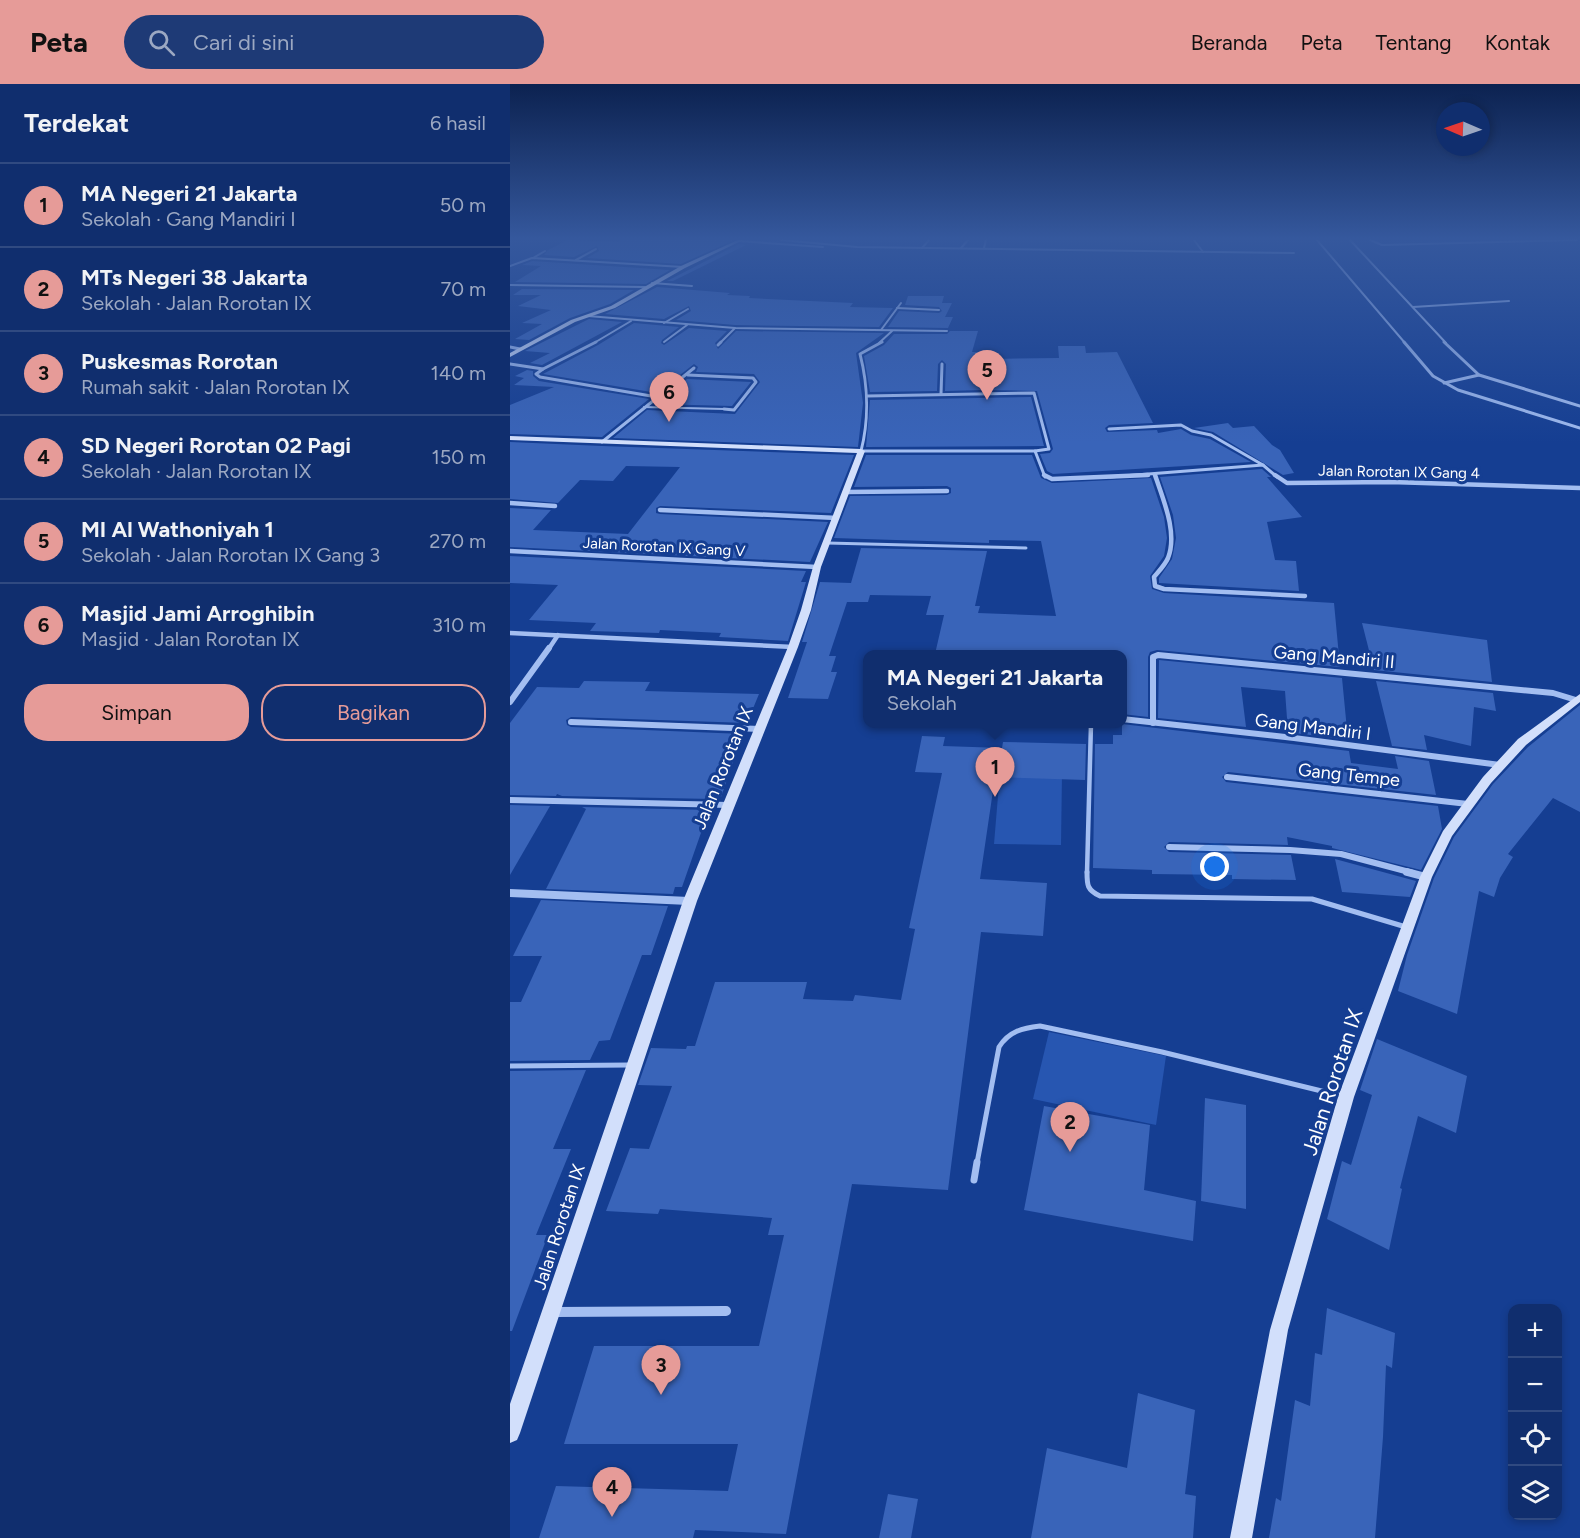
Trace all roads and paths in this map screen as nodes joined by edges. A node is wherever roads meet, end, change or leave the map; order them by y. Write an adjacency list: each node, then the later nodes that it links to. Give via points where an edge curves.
1 (611, 308): 7 (street)
2 (897, 308): 6 (street); 12 (street)
3 (1375, 308): 27 (street, via 1433,376)
4 (1414, 308): 26 (street)
5 (688, 309): 9 (street)
6 (939, 310)
7 (588, 316): 8 (street); 18 (street)
8 (631, 321): 9 (street); 24 (street)
9 (664, 323): 10 (street)
10 (688, 325): 11 (street); 15 (street)
11 (735, 328): 12 (street); 16 (street)
12 (881, 330): 13 (street)
13 (892, 331): 14 (street); 30 (street, via 884,341 861,353)
14 (947, 331)
15 (664, 342)
16 (718, 345)
17 (510, 347): 18 (street)
18 (520, 349): 19 (street)
19 (510, 355)
20 (988, 363): 28 (street)
21 (510, 364): 24 (street)
22 (942, 364): 29 (street)
23 (694, 368): 25 (street)
24 (543, 369): 31 (street, via 536,374)
25 (688, 375): 31 (street); 34 (street, via 753,378 756,382 734,410)
26 (1479, 375): 27 (street); 32 (street)
27 (1444, 383): 35 (street)
28 (985, 393): 29 (street); 40 (street, via 1035,394 1049,449)
29 (941, 394): 30 (street)
30 (867, 396): 39 (street)
31 (657, 397): 33 (street)
32 (1580, 406)
33 (644, 407): 34 (lane); 38 (street)
34 (724, 409)
35 (1580, 428)
36 (1109, 429): 41 (street, Jalan Rorotan IX Gang 4, via 1181,425 1211,435)
37 (510, 438): 38 (street)
38 (602, 442): 39 (street)
39 (861, 451): 40 (street); 45 (street, Jalan Rorotan IX)
40 (1035, 451): 42 (street, via 1045,477 1052,479)
41 (1263, 465): 42 (street); 43 (street, Jalan Rorotan IX Gang 4, via 1287,483)
42 (1155, 475): 54 (street, via 1166,510 1171,548 1154,577 1155,586)
43 (1580, 488)
44 (947, 491): 45 (street)
45 (846, 492): 49 (street, Jalan Rorotan IX)
46 (510, 503): 47 (street)
47 (555, 506)
48 (660, 510): 49 (street)
49 (837, 518): 50 (street, Jalan Rorotan IX)
50 (827, 543): 51 (lane); 53 (street, Jalan Rorotan IX)
51 (1026, 548)
52 (510, 551): 53 (street, Jalan Rorotan IX Gang V)
53 (817, 567): 57 (street, Jalan Rorotan IX)
54 (1305, 596)
55 (510, 633): 56 (street)
56 (558, 634): 57 (street); 59 (street)
57 (793, 647): 64 (street, Jalan Rorotan IX)
58 (1574, 698): 62 (street, Gang Mandiri II, via 1158,655 1153,657); 65 (street, Jalan Rorotan IX)
59 (510, 702)
60 (1127, 720): 62 (street, Gang Mandiri I)
61 (571, 722): 64 (street)
62 (1153, 723): 65 (street, Gang Mandiri I)
63 (1091, 728): 74 (lane, via 1091,892 1100,896 1312,899)
64 (760, 729): 69 (street, Jalan Rorotan IX)
65 (1500, 765): 68 (street, Jalan Rorotan IX)
66 (1227, 777): 68 (street, Gang Tempe)
67 (510, 800): 69 (street)
68 (1468, 804): 71 (street, Jalan Rorotan IX, via 1447,834)
69 (730, 805): 73 (street, Jalan Rorotan IX)
70 (1169, 848): 71 (street, via 1341,854)
71 (1426, 877): 74 (street, Jalan Rorotan IX)
72 (510, 893): 73 (street)
73 (690, 901): 75 (street, Jalan Rorotan IX)
74 (1409, 928): 77 (street, Jalan Rorotan IX)
75 (633, 1065): 76 (lane); 80 (street, Jalan Rorotan IX)
76 (510, 1066)
77 (1346, 1097): 78 (lane, via 1040,1026 1021,1028 1004,1038 999,1047); 82 (street, Jalan Rorotan IX, via 1279,1330)
78 (974, 1180)
79 (726, 1311): 80 (street)
80 (551, 1312): 81 (street, Jalan Rorotan IX)
81 (511, 1430)
82 (1241, 1538)

